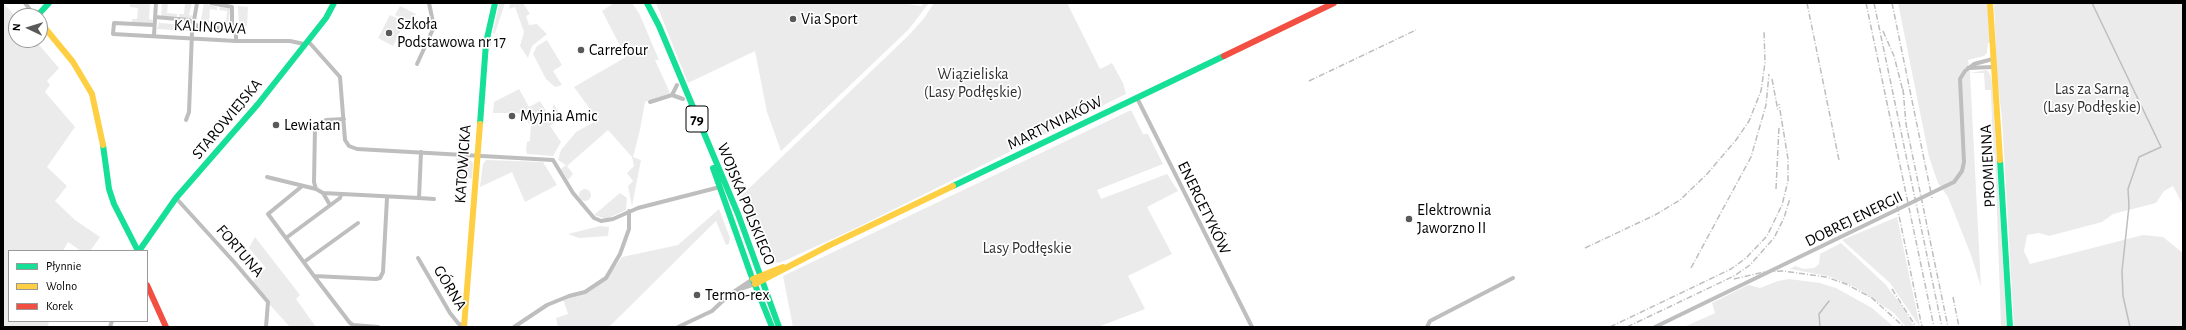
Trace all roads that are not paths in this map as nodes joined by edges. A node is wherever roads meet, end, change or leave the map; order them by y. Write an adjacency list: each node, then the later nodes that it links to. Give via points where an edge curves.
1 (156, 3): 11 (street)
2 (197, 3): 12 (street)
3 (212, 3): 14 (street, via 232,6)
4 (334, 3): 19 (main road, STAROWIEJSKA, via 326,18)
5 (429, 3): 21 (street, via 434,27)
6 (494, 3): 32 (main road, KATOWICKA, via 486,43)
7 (642, 3): 24 (main road, WOJSKA POLSKIEGO / 79)
8 (647, 3): 51 (main road, WOJSKA POLSKIEGO / 79, via 729,192)
9 (1334, 3): 26 (main road, MARTYNIAKÓW)
10 (1990, 3): 20 (main road, PROMIENNA)
11 (155, 17): 12 (street, via 189,20); 13 (street)
12 (193, 23): 14 (street, via 199,27); 17 (street)
13 (154, 25): 16 (street); 16 (street, KALINOWA, via 114,23 114,34)
14 (232, 29): 18 (street)
15 (48, 32): 47 (main road, via 73,62 92,94 102,135 109,189 114,204)
16 (154, 36): 17 (street, KALINOWA)
17 (191, 38): 18 (street, KALINOWA); 30 (street, via 189,112)
18 (236, 41): 19 (street, KALINOWA)
19 (306, 42): 29 (street, via 340,77); 39 (main road, STAROWIEJSKA, via 235,132)
20 (1993, 59): 22 (main road, PROMIENNA); 23 (street)
21 (416, 64)
22 (1993, 67): 23 (street); 70 (main road, PROMIENNA, via 1999,119)
23 (1968, 68): 69 (street, DOBREJ ENERGII, via 1961,76 1960,84 1964,162 1962,171 1954,182)
24 (677, 85): 25 (street); 27 (main road, WOJSKA POLSKIEGO / 79)
25 (672, 95): 27 (street); 28 (street)
26 (1137, 98): 52 (main road, MARTYNIAKÓW); 67 (street, ENERGETYKÓW)
27 (683, 99): 35 (main road, WOJSKA POLSKIEGO / 79)
28 (650, 102)
29 (344, 119): 31 (street, via 345,140 349,146 356,149); 36 (street, via 326,120 315,128)
30 (186, 120)
31 (421, 152): 32 (street); 41 (street)
32 (477, 155): 44 (street, via 554,161 573,193 594,218 607,221); 62 (main road, KATOWICKA)
33 (267, 177): 34 (street)
34 (301, 187): 36 (street); 46 (street, via 268,214)
35 (720, 187): 44 (street); 56 (main road, WOJSKA POLSKIEGO / 79)
36 (316, 189): 37 (street)
37 (323, 193): 38 (street); 43 (street)
38 (341, 194): 40 (street); 43 (street, via 340,198)
39 (176, 198): 48 (main road, STAROWIEJSKA); 60 (street, FORTUNA, via 268,302)
40 (387, 198): 41 (street); 53 (street, via 383,272 380,278)
41 (419, 198): 42 (street)
42 (434, 199)
43 (330, 205): 46 (street)
44 (629, 211): 63 (street, via 629,229 620,254 606,278 585,292 547,305)
45 (358, 223): 50 (street)
46 (286, 238): 50 (street)
47 (138, 250)
48 (140, 250)
49 (418, 258): 62 (street, GÓRNA, via 450,313 458,324)
50 (304, 262): 53 (street)
51 (757, 266): 52 (main road); 54 (main road, WOJSKA POLSKIEGO / 79)
52 (772, 274): 54 (main road, MARTYNIAKÓW); 58 (main road)
53 (314, 276): 61 (street, via 350,323)
54 (761, 278): 56 (main road, MARTYNIAKÓW); 58 (main road, WOJSKA POLSKIEGO / 79)
55 (1513, 278): 68 (street, via 1430,321)
56 (754, 282): 64 (street, via 736,290 712,311); 65 (main road, WOJSKA POLSKIEGO / 79)
57 (148, 287): 59 (main road)
58 (766, 292): 66 (main road, WOJSKA POLSKIEGO / 79)
59 (166, 327)
60 (266, 327)
61 (378, 327)
62 (464, 327)
63 (514, 327)
64 (678, 327)
65 (772, 327)
66 (779, 327)
67 (1252, 327)
68 (1427, 327)
69 (1655, 327)
70 (2010, 327)

